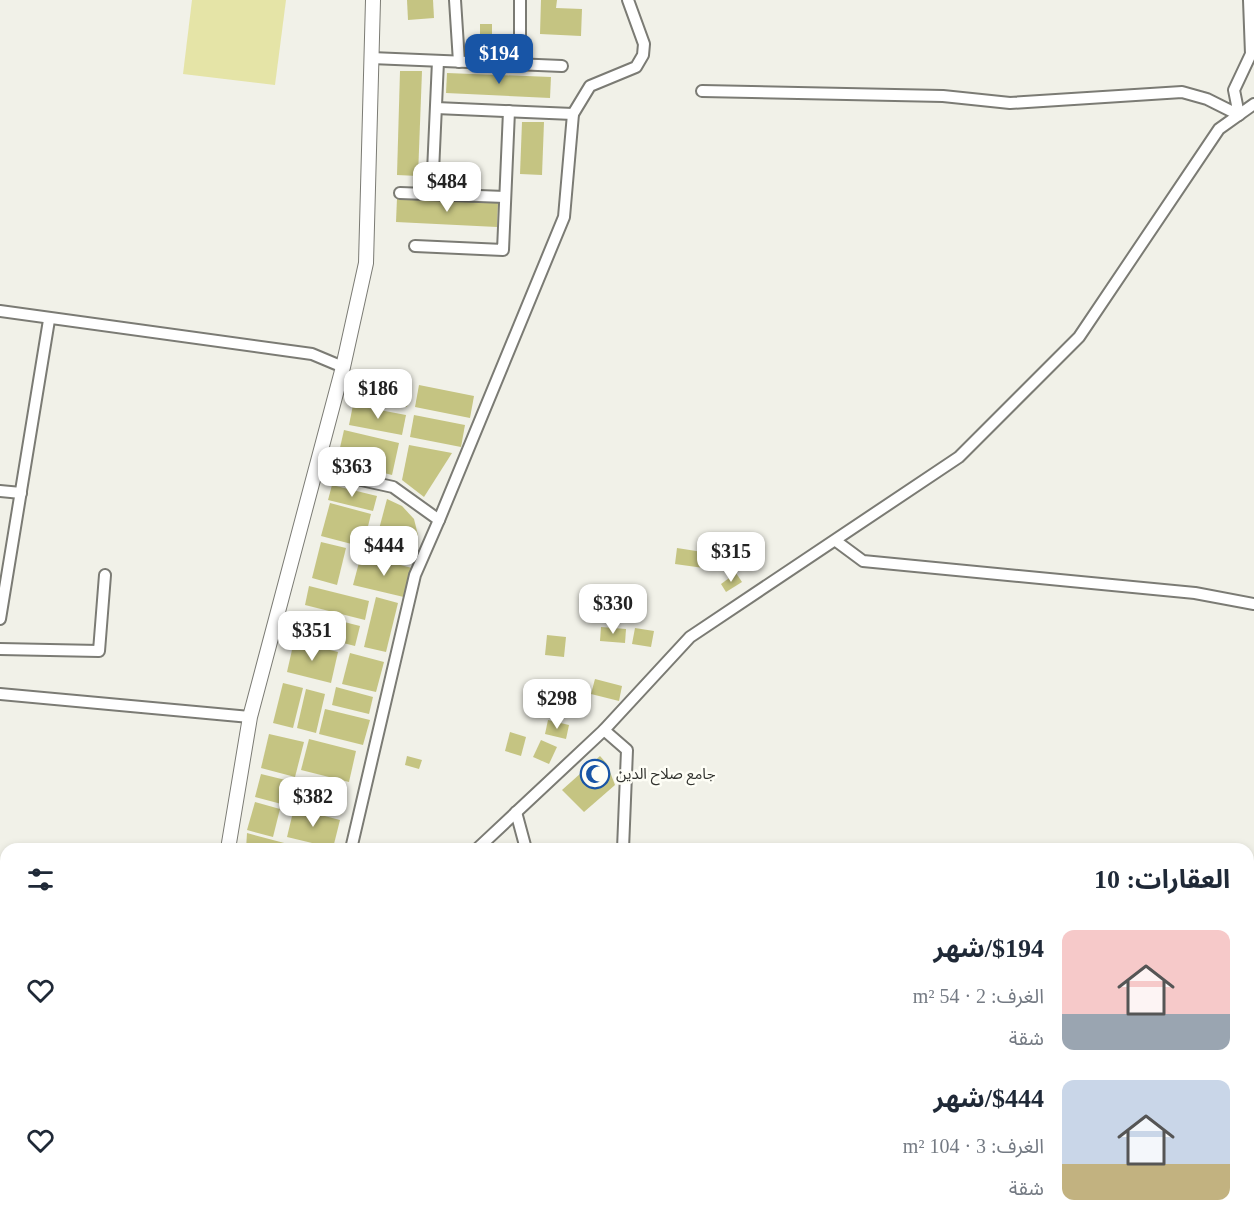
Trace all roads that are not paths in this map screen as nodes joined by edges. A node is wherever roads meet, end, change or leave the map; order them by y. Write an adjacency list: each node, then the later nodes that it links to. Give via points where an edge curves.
1 (372, 0): 6 (street)
2 (455, 0): 8 (street)
3 (520, 0): 9 (street)
4 (628, 0): 15 (street, via 644,44 643,55 636,67 590,86)
5 (1249, 0): 16 (street, via 1251,54 1234,90)
6 (371, 58): 7 (street); 23 (street, via 366,263)
7 (438, 61): 8 (street); 13 (street)
8 (459, 62): 9 (street)
9 (520, 64): 10 (street)
10 (562, 66)
11 (702, 90): 16 (street, via 943,96 1010,103 1182,92)
12 (1254, 104): 16 (street)
13 (436, 108): 14 (street); 18 (street)
14 (509, 111): 15 (street); 19 (street)
15 (573, 114): 27 (street, via 564,217)
16 (1239, 115): 28 (street, via 1219,129 1079,338 959,457)
17 (400, 193): 18 (street)
18 (432, 194): 19 (street)
19 (505, 197): 20 (street, via 503,250)
20 (415, 246)
21 (0, 311): 22 (street)
22 (49, 320): 23 (street, via 312,354); 26 (street)
23 (343, 367): 24 (street)
24 (315, 470): 27 (street, via 393,488); 35 (street)
25 (0, 491): 26 (street)
26 (21, 493): 29 (street)
27 (439, 520): 39 (street, via 415,575)
28 (836, 541): 31 (street, via 862,561 1195,593); 36 (street, via 690,637)
29 (5, 552): 32 (street)
30 (105, 574): 33 (street, via 99,651)
31 (1254, 604)
32 (0, 619)
33 (0, 649)
34 (0, 694): 35 (street)
35 (250, 717): 38 (street)
36 (604, 730): 37 (street); 42 (street, via 627,750)
37 (516, 812): 40 (street); 41 (street)
38 (229, 843)
39 (352, 843)
40 (483, 843)
41 (524, 843)
42 (623, 843)

